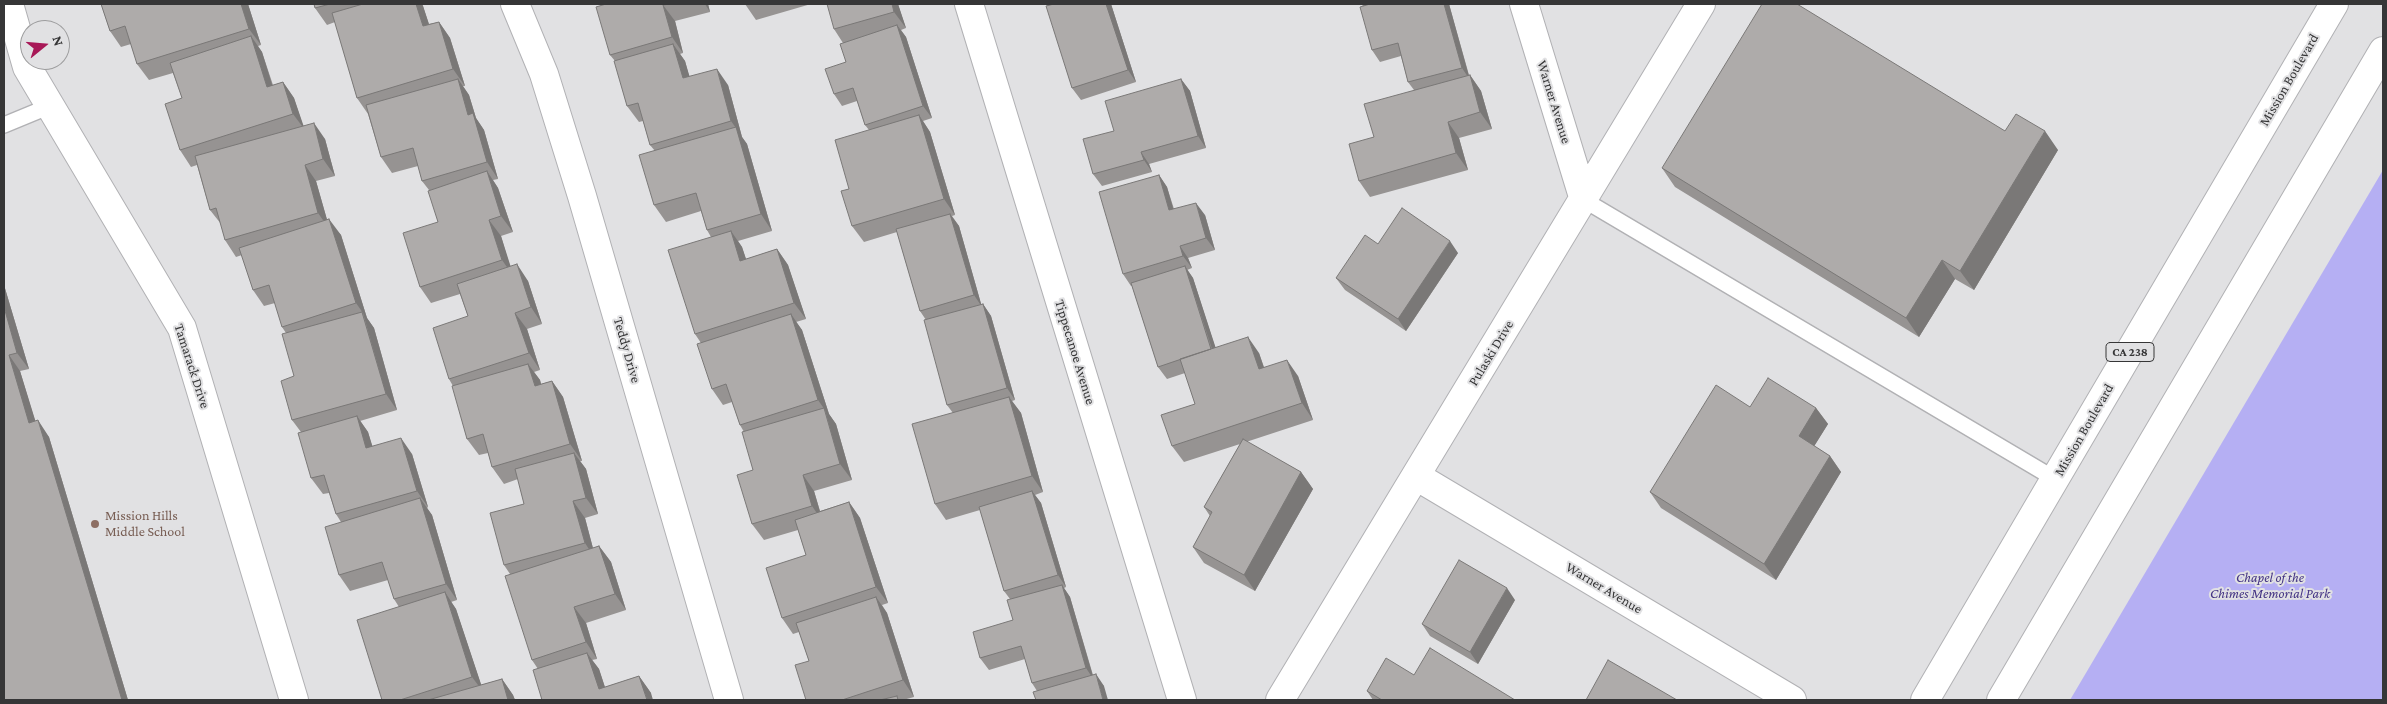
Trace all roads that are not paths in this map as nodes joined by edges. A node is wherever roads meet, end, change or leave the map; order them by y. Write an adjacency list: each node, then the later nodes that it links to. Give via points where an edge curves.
1 (8, 4): 8 (street, Tamarack Drive, via 27,67)
2 (516, 4): 14 (street, Teddy Drive, via 544,74 582,196)
3 (969, 4): 15 (street, Tippecanoe Avenue)
4 (1524, 4): 10 (street, Warner Avenue)
5 (1701, 4): 10 (street, Pulaski Drive)
6 (2334, 4): 12 (street, Mission Boulevard / CA 238)
7 (2383, 51): 19 (street)
8 (50, 106): 9 (lane); 13 (street, Tamarack Drive, via 182,328)
9 (4, 125)
10 (1584, 200): 11 (street, Pulaski Drive); 12 (lane)
11 (1416, 476): 16 (street, Pulaski Drive); 17 (street, Warner Avenue)
12 (2055, 479): 18 (street, Mission Boulevard / CA 238)
13 (294, 700)
14 (729, 700)
15 (1182, 700)
16 (1280, 700)
17 (1792, 700)
18 (1925, 700)
19 (2002, 700)

